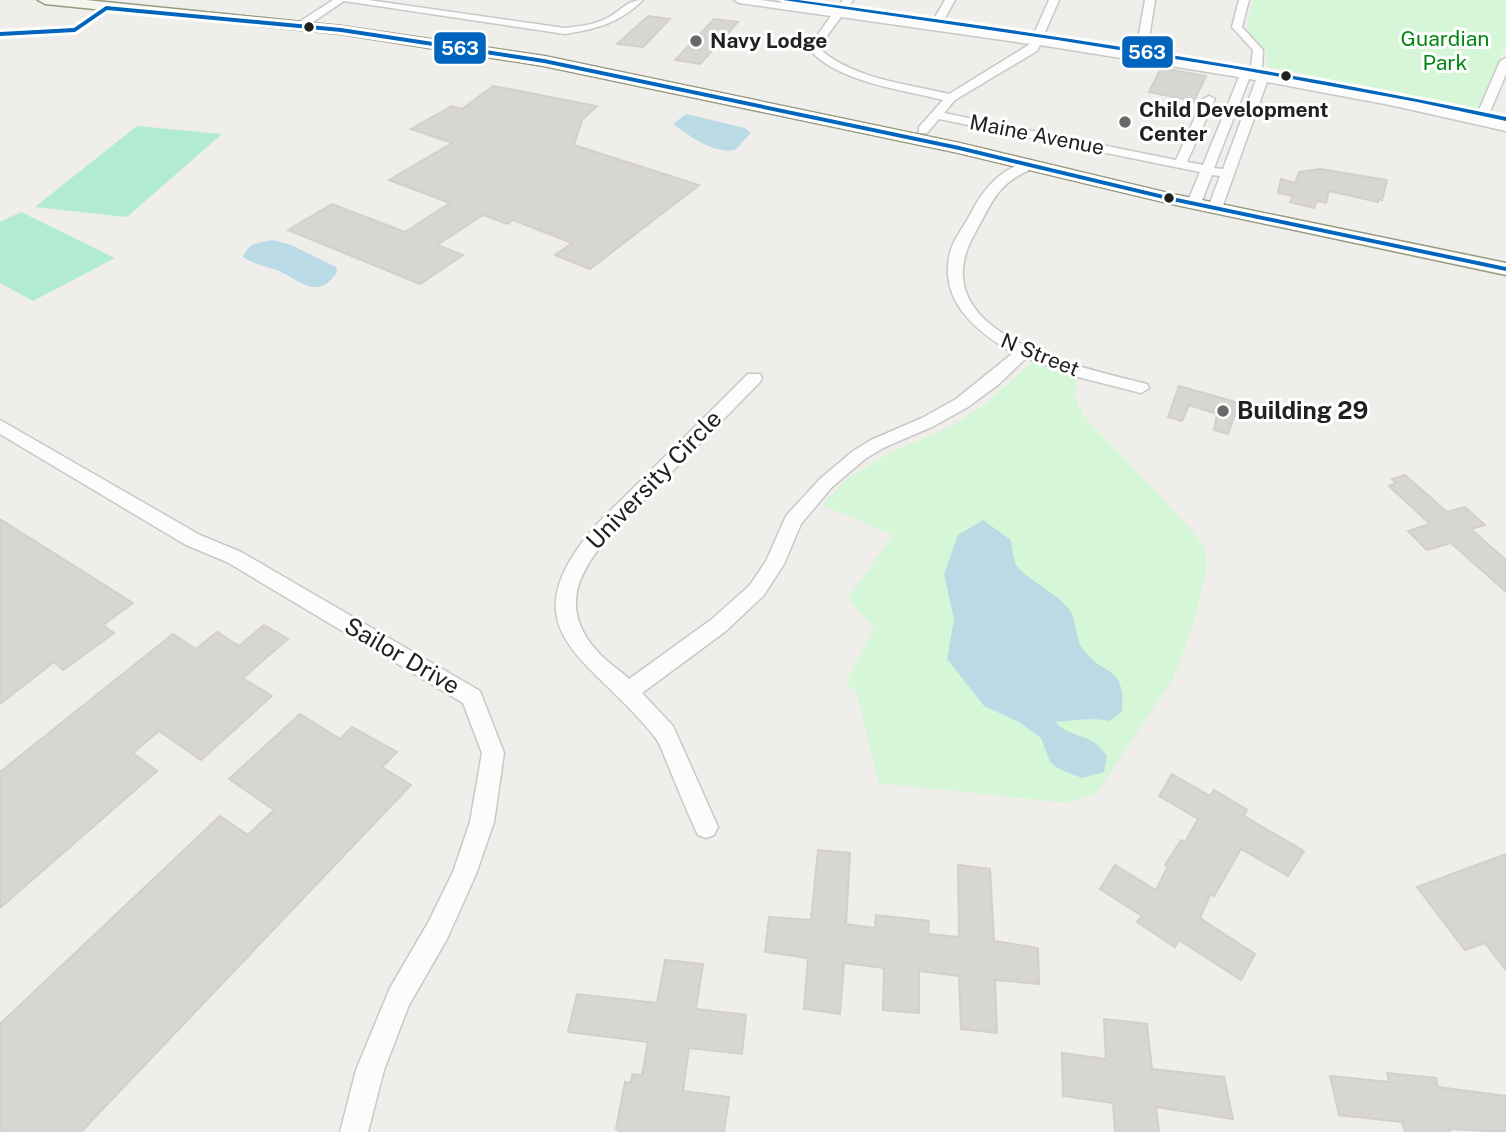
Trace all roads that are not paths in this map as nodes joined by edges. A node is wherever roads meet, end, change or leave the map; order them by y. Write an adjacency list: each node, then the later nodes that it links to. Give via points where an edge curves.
1 (45, 0): 14 (main road)
2 (327, 0): 14 (street)
3 (340, 0): 14 (street)
4 (348, 0): 5 (street, via 565,31 612,20)
5 (638, 0)
6 (741, 0): 12 (street)
7 (786, 0): 12 (street)
8 (950, 0): 13 (street)
9 (1054, 0): 15 (street)
10 (1150, 0): 16 (street, via 1142,40)
11 (1244, 0): 19 (street, via 1238,31 1258,50)
12 (843, 7): 13 (street); 20 (street, via 816,44 816,51 828,63)
13 (937, 23): 15 (street)
14 (295, 25): 27 (main road, via 558,64)
15 (1040, 37): 16 (street); 17 (street); 20 (street, via 1021,57)
16 (1145, 49): 17 (street); 19 (street)
17 (1156, 58): 19 (street)
18 (1506, 61): 23 (street)
19 (1255, 72): 23 (street); 30 (street); 31 (street)
20 (951, 98): 22 (street)
21 (1209, 99): 28 (street)
22 (934, 115): 26 (street); 28 (street, Maine Avenue)
23 (1482, 118): 24 (street); 25 (street)
24 (1506, 119)
25 (1506, 127)
26 (923, 130)
27 (999, 158): 29 (main road); 32 (street, N Street)
28 (1180, 164): 30 (street, Maine Avenue)
29 (1029, 165): 32 (street); 33 (main road)
30 (1207, 170): 31 (street, Maine Avenue); 33 (street)
31 (1227, 174): 34 (street)
32 (999, 179): 36 (street, N Street, via 957,254 955,275 968,314 997,339)
33 (1194, 203): 34 (main road)
34 (1215, 208): 35 (main road)
35 (1506, 269)
36 (1024, 351): 38 (street, N Street); 40 (street, via 962,403 877,444 826,483 793,521 757,590 719,625)
37 (754, 378): 40 (street, University Circle, via 605,527 569,580 565,603 576,641)
38 (1141, 388)
39 (0, 426): 42 (street, Sailor Drive, via 472,697 493,753 482,822 438,930 399,997 370,1070)
40 (628, 692): 41 (street, University Circle, via 665,733)
41 (706, 827)
42 (354, 1132)

